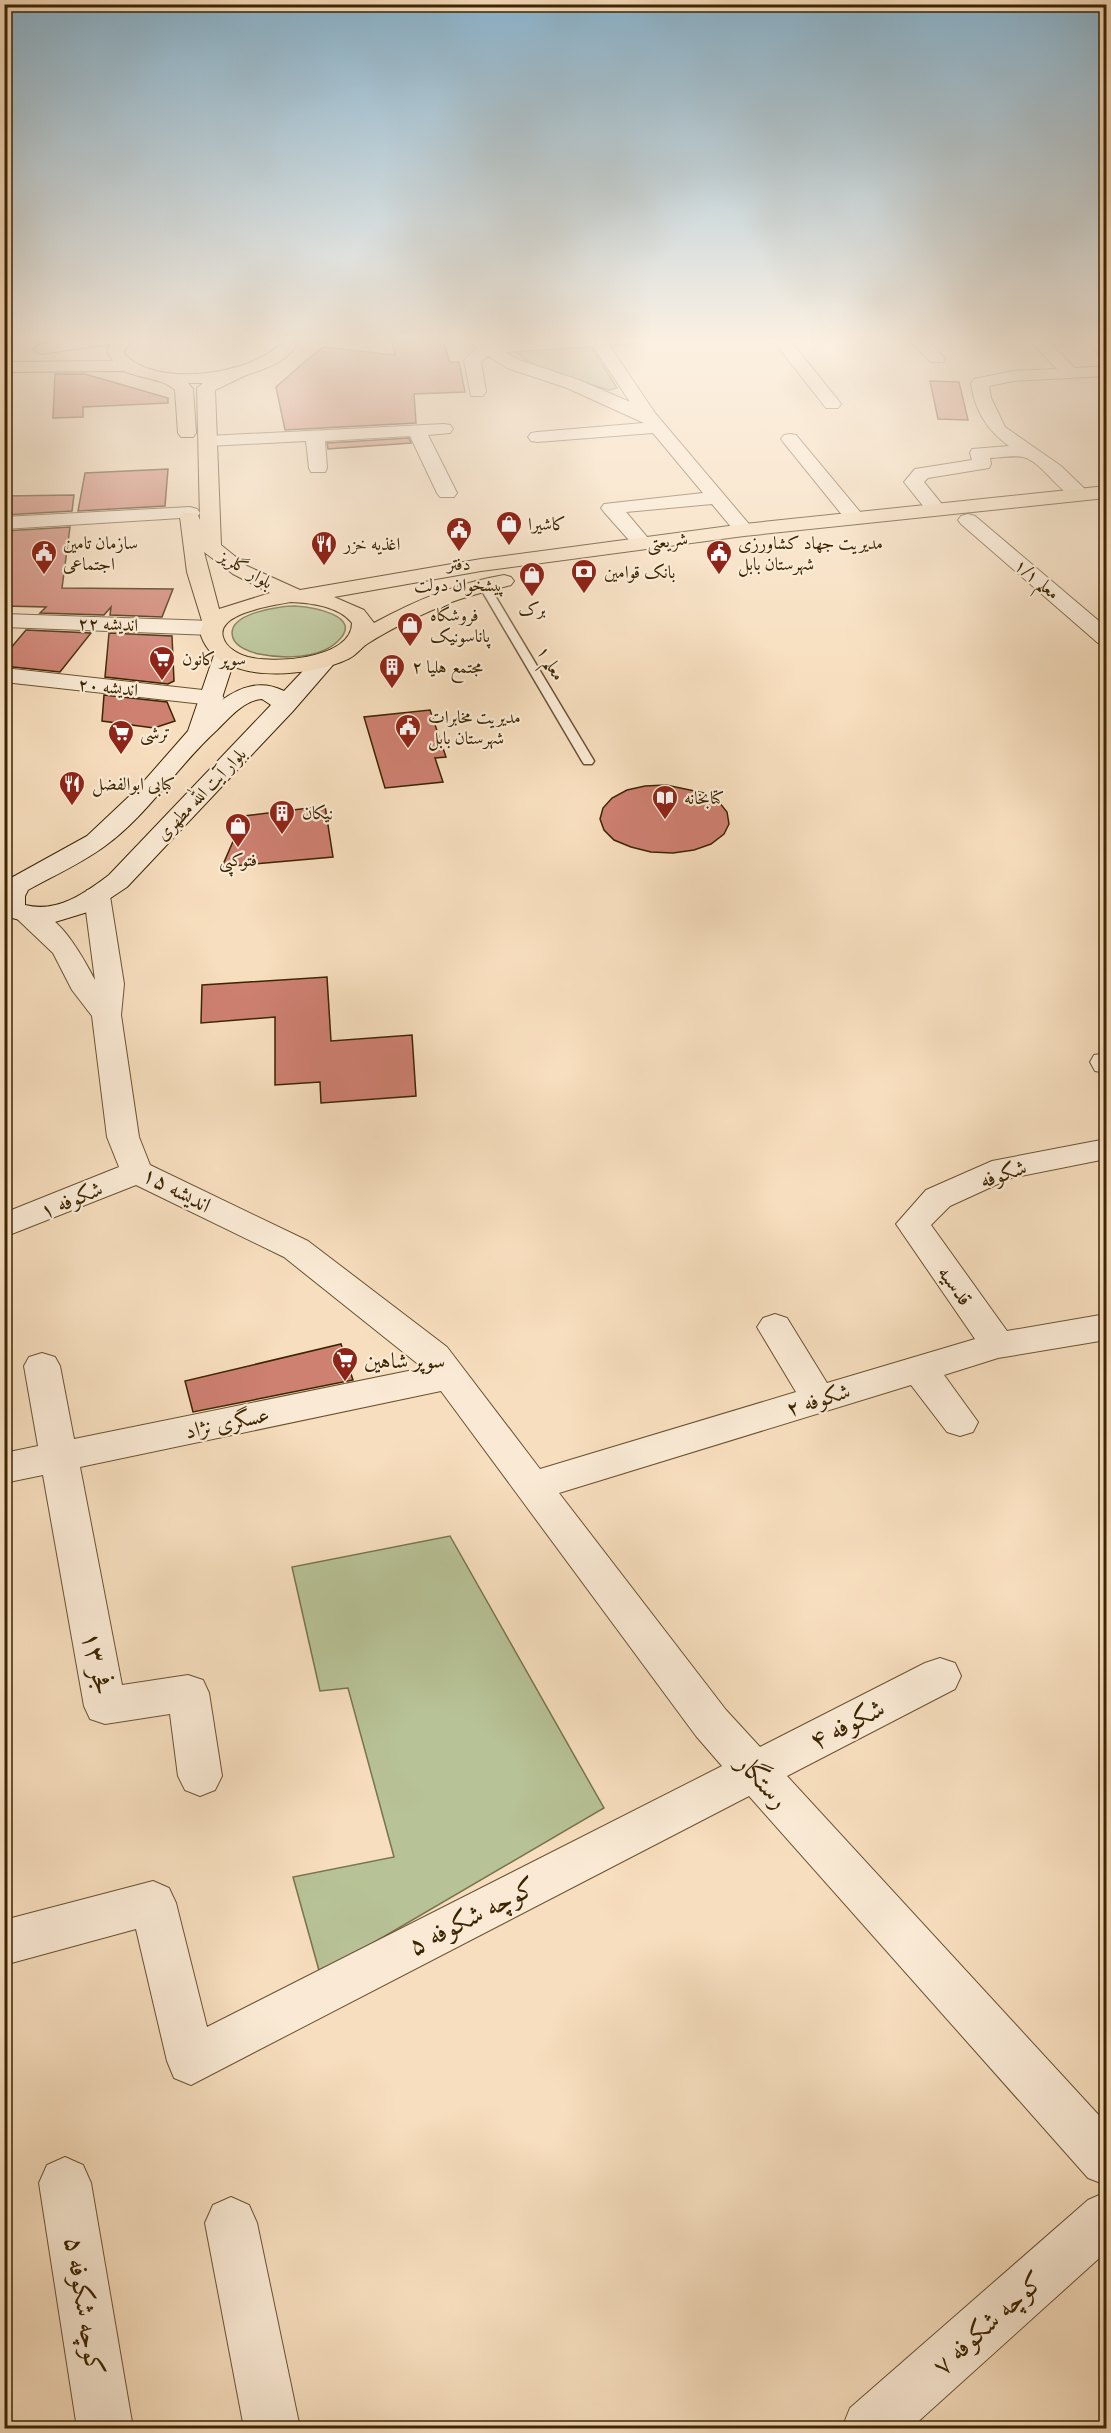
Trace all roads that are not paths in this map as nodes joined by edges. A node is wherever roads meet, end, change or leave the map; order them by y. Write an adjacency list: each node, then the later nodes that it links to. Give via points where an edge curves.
1 (1027, 451): 12 (street)
2 (207, 452): 25 (main road, بلوار گلریز, via 211,547 240,570)
3 (316, 452): 8 (street)
4 (427, 452): 11 (street)
5 (677, 452): 13 (street)
6 (800, 452): 17 (street)
7 (1014, 452): 14 (street, via 979,453 982,464 922,473 914,482)
8 (318, 468)
9 (189, 492): 16 (main road, بلوار گلریز)
10 (1107, 492): 12 (main road, شریعتی)
11 (447, 493)
12 (1080, 494): 14 (main road, شریعتی)
13 (716, 498): 20 (street); 21 (street, via 611,508)
14 (934, 508): 17 (main road, شریعتی)
15 (1107, 509): 18 (main road, شریعتی)
16 (190, 513): 19 (street); 30 (main road, بلوار گلریز, via 194,567)
17 (854, 517): 20 (main road, شریعتی)
18 (968, 520): 20 (main road, شریعتی); 28 (street, معلم ۱/۱)
19 (4, 523)
20 (747, 540): 21 (main road, شریعتی)
21 (643, 544): 23 (main road, شریعتی)
22 (693, 557): 24 (main road, شریعتی)
23 (377, 581): 25 (main road, شریعتی); 26 (main road, via 378,590 386,598)
24 (483, 584): 26 (main road, شریعتی); 39 (lane, معلم ۱)
25 (296, 596): 30 (main road, شریعتی, via 236,608); 32 (main road, via 341,605 354,612 361,620)
26 (416, 607): 32 (main road, شریعتی)
27 (1107, 614): 28 (street)
28 (1082, 616): 31 (street, معلم ۱/۱)
29 (4, 620): 30 (street, اندیشه ۲۲)
30 (213, 626): 33 (main road, بلوار گلریز, via 211,638)
31 (1107, 638)
32 (360, 639): 34 (main road, شریعتی)
33 (225, 655): 34 (main road, شریعتی, via 249,663 280,666); 36 (street, بلوار آیت الله مطهری)
34 (327, 659): 37 (street, بلوار آیت الله مطهری)
35 (4, 675): 36 (street, اندیشه ۲۰)
36 (212, 698): 38 (street, بلوار آیت الله مطهری)
37 (285, 706): 38 (street, via 279,697 270,694 243,694); 40 (street, بلوار آیت الله مطهری, via 118,881)
38 (199, 733): 41 (street, بلوار آیت الله مطهری, via 147,793 96,841)
39 (588, 760)
40 (97, 896): 41 (street, بلوار آیت الله مطهری, via 62,914); 42 (street, اندیشه ۱۵, via 110,984)
41 (13, 901): 42 (street, via 64,950 86,990)
42 (106, 1015): 44 (street, اندیشه ۱۵, via 123,1137)
43 (1107, 1149): 45 (street, شکوفه, via 1004,1169 938,1198)
44 (137, 1172): 46 (street, شکوفه ۱); 52 (street, اندیشه ۱۵, via 296,1249 434,1356)
45 (913, 1224): 49 (street, قدسیه)
46 (4, 1226)
47 (775, 1327): 53 (street)
48 (1107, 1327): 49 (street, شکوفه ۲)
49 (998, 1345): 51 (street, شکوفه ۲)
50 (42, 1366): 55 (street)
51 (919, 1369): 53 (street, شکوفه ۲); 54 (street)
52 (449, 1376): 55 (street, عسگری نژاد); 57 (street, رستگار)
53 (818, 1399): 57 (street, شکوفه ۲)
54 (960, 1422)
55 (58, 1457): 56 (street, عسگری نژاد); 60 (street, فجر ۱۳, via 105,1706 188,1693)
56 (4, 1468)
57 (532, 1486): 59 (street, رستگار, via 711,1723)
58 (940, 1676): 59 (street, شکوفه ۴)
59 (754, 1771): 61 (street, کوچه شکوفه ۵, via 191,2061 153,1903); 62 (street, رستگار)
60 (200, 1776)
61 (4, 1943)
62 (1107, 2160)
63 (65, 2183): 66 (street, کوچه شکوفه ۵)
64 (1107, 2218): 68 (street, کوچه شکوفه ۷)
65 (231, 2223): 67 (street)
66 (105, 2428)
67 (272, 2428)
68 (870, 2428)

